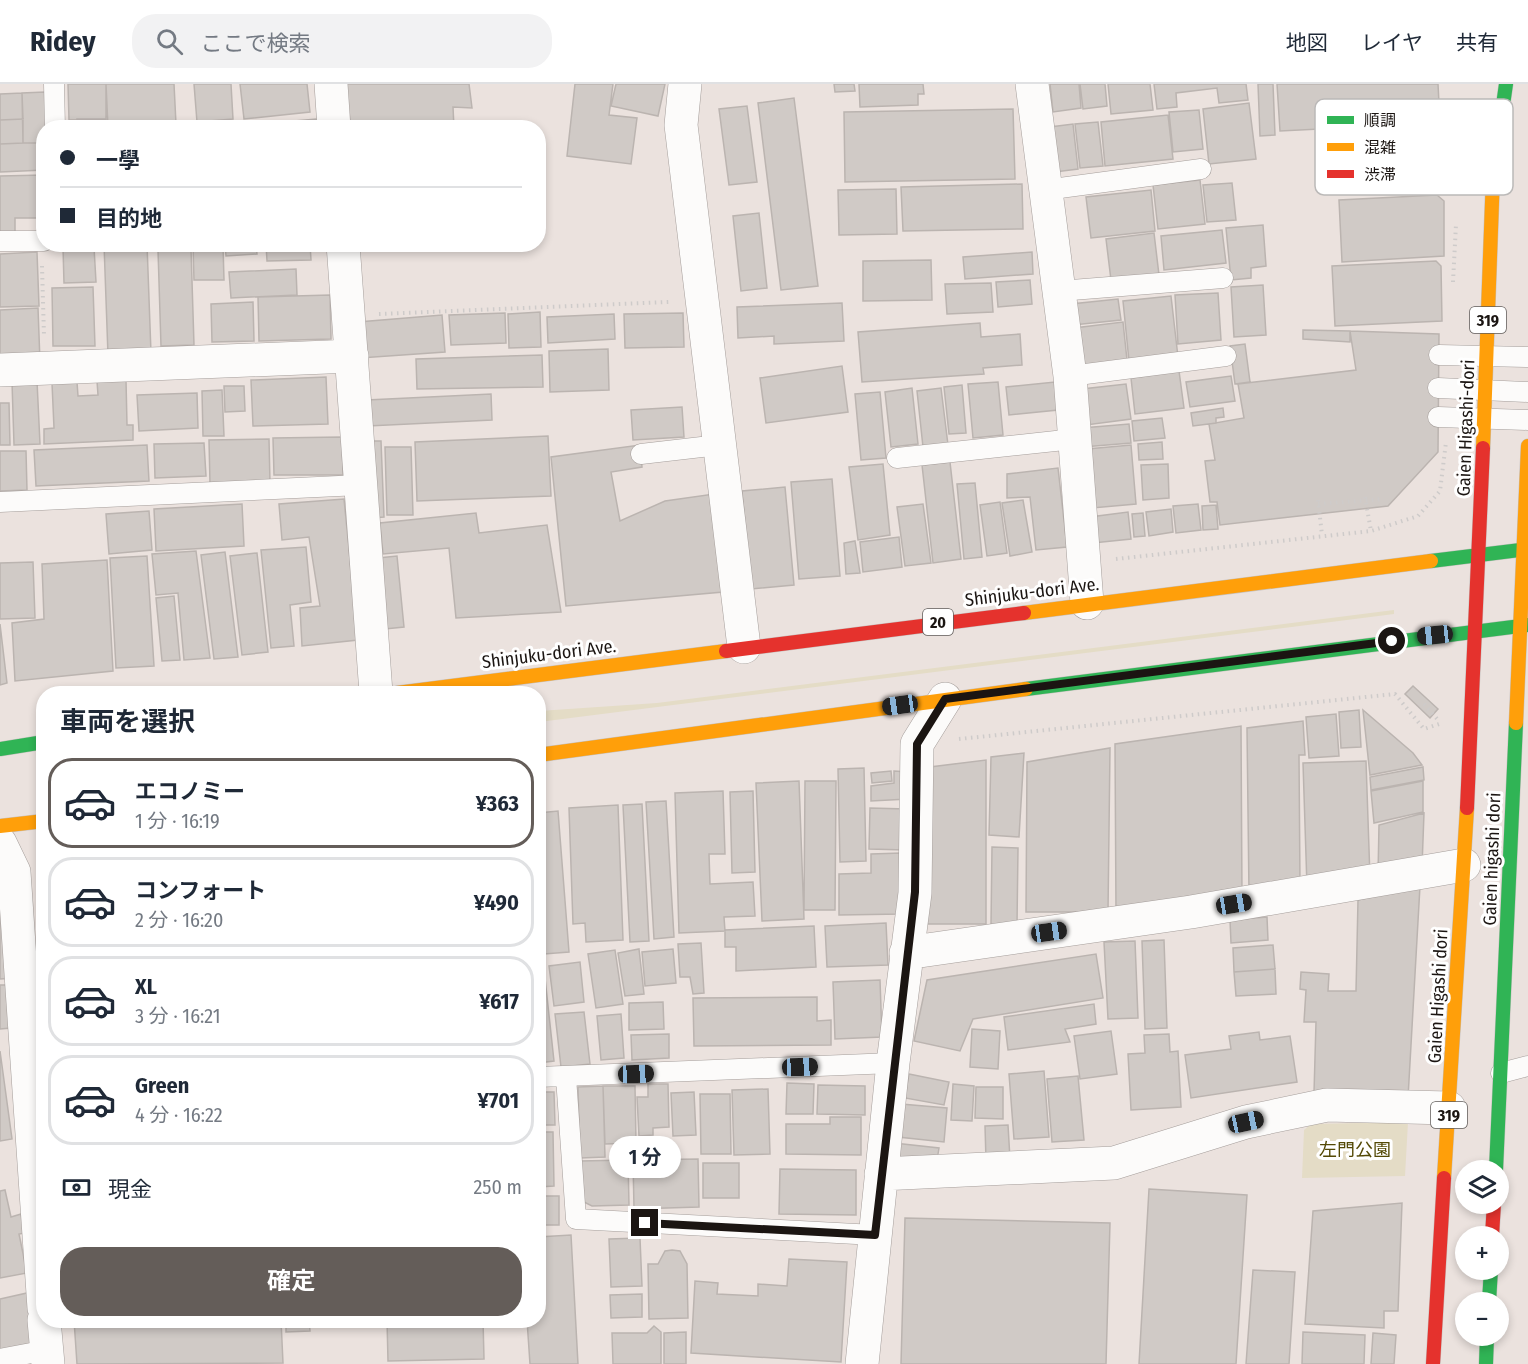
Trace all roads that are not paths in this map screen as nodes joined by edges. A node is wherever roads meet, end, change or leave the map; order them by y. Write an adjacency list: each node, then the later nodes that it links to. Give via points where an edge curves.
1 (54, 84): 7 (lane)
2 (331, 84): 8 (street)
3 (685, 84): 31 (street, via 681,125)
4 (1032, 84): 10 (street)
5 (1506, 84): 6 (main road, Gaien Higashi-dori / 319)
6 (1504, 99)
7 (55, 120)
8 (333, 120)
9 (1201, 169): 10 (lane)
10 (1045, 190): 16 (street)
11 (1492, 195): 20 (main road, Gaien Higashi-dori / 319)
12 (0, 241): 13 (lane)
13 (36, 241)
14 (344, 252): 18 (street)
15 (1223, 278): 16 (lane)
16 (1059, 291): 23 (street)
17 (1439, 355): 20 (lane)
18 (352, 356): 22 (street); 35 (street)
19 (1226, 356): 23 (lane)
20 (1486, 356): 21 (lane); 25 (main road, Gaien Higashi-dori / 319)
21 (1528, 357)
22 (0, 370)
23 (1070, 376): 30 (street)
24 (1438, 388): 25 (lane)
25 (1485, 390): 26 (lane); 28 (main road, Gaien Higashi-dori / 319)
26 (1528, 392)
27 (1438, 417): 28 (lane)
28 (1484, 419): 29 (lane); 38 (main road, Gaien Higashi-dori / 319)
29 (1528, 420)
30 (1074, 439): 34 (lane); 39 (street)
31 (719, 445): 33 (lane); 42 (street)
32 (1528, 446): 37 (main road)
33 (641, 454)
34 (897, 458)
35 (360, 485): 36 (lane); 43 (street)
36 (0, 502)
37 (1526, 549): 38 (main road, Shinjuku-dori Ave. / 20); 40 (main road, Gaien higashi dori)
38 (1479, 556): 39 (main road, Shinjuku-dori Ave. / 20); 41 (main road, Gaien Higashi-dori / 319)
39 (1087, 603): 42 (main road, Shinjuku-dori Ave. / 20)
40 (1524, 626): 41 (main road); 51 (main road, Gaien higashi dori)
41 (1475, 631): 45 (main road); 53 (main road, Gaien Higashi dori / 319)
42 (744, 647): 44 (main road, Shinjuku-dori Ave. / 20)
43 (375, 686)
44 (450, 686)
45 (945, 699): 48 (main road); 54 (street, via 917,744 915,892)
46 (36, 743): 47 (main road)
47 (0, 748)
48 (546, 754)
49 (36, 822): 50 (main road)
50 (0, 826)
51 (1519, 839): 53 (main road); 57 (main road, Gaien higashi dori)
52 (0, 843): 63 (street, via 14,872)
53 (1479, 857): 54 (street, via 1191,912); 60 (main road, Gaien Higashi dori / 319)
54 (906, 953): 55 (street)
55 (893, 1063): 59 (lane); 62 (street)
56 (1528, 1066): 57 (lane)
57 (1501, 1073): 61 (main road, Gaien higashi dori)
58 (546, 1077): 59 (lane)
59 (566, 1077): 64 (lane, via 576,1219)
60 (1449, 1108): 62 (street, via 1328,1105 1246,1122 1114,1163); 69 (main road, Gaien Higashi dori / 319)
61 (1497, 1160)
62 (881, 1174): 64 (street)
63 (36, 1192)
64 (875, 1235): 68 (street)
65 (47, 1344): 67 (lane)
66 (1487, 1346): 70 (main road)
67 (0, 1359)
68 (862, 1364)
69 (1433, 1364)
70 (1486, 1364)

